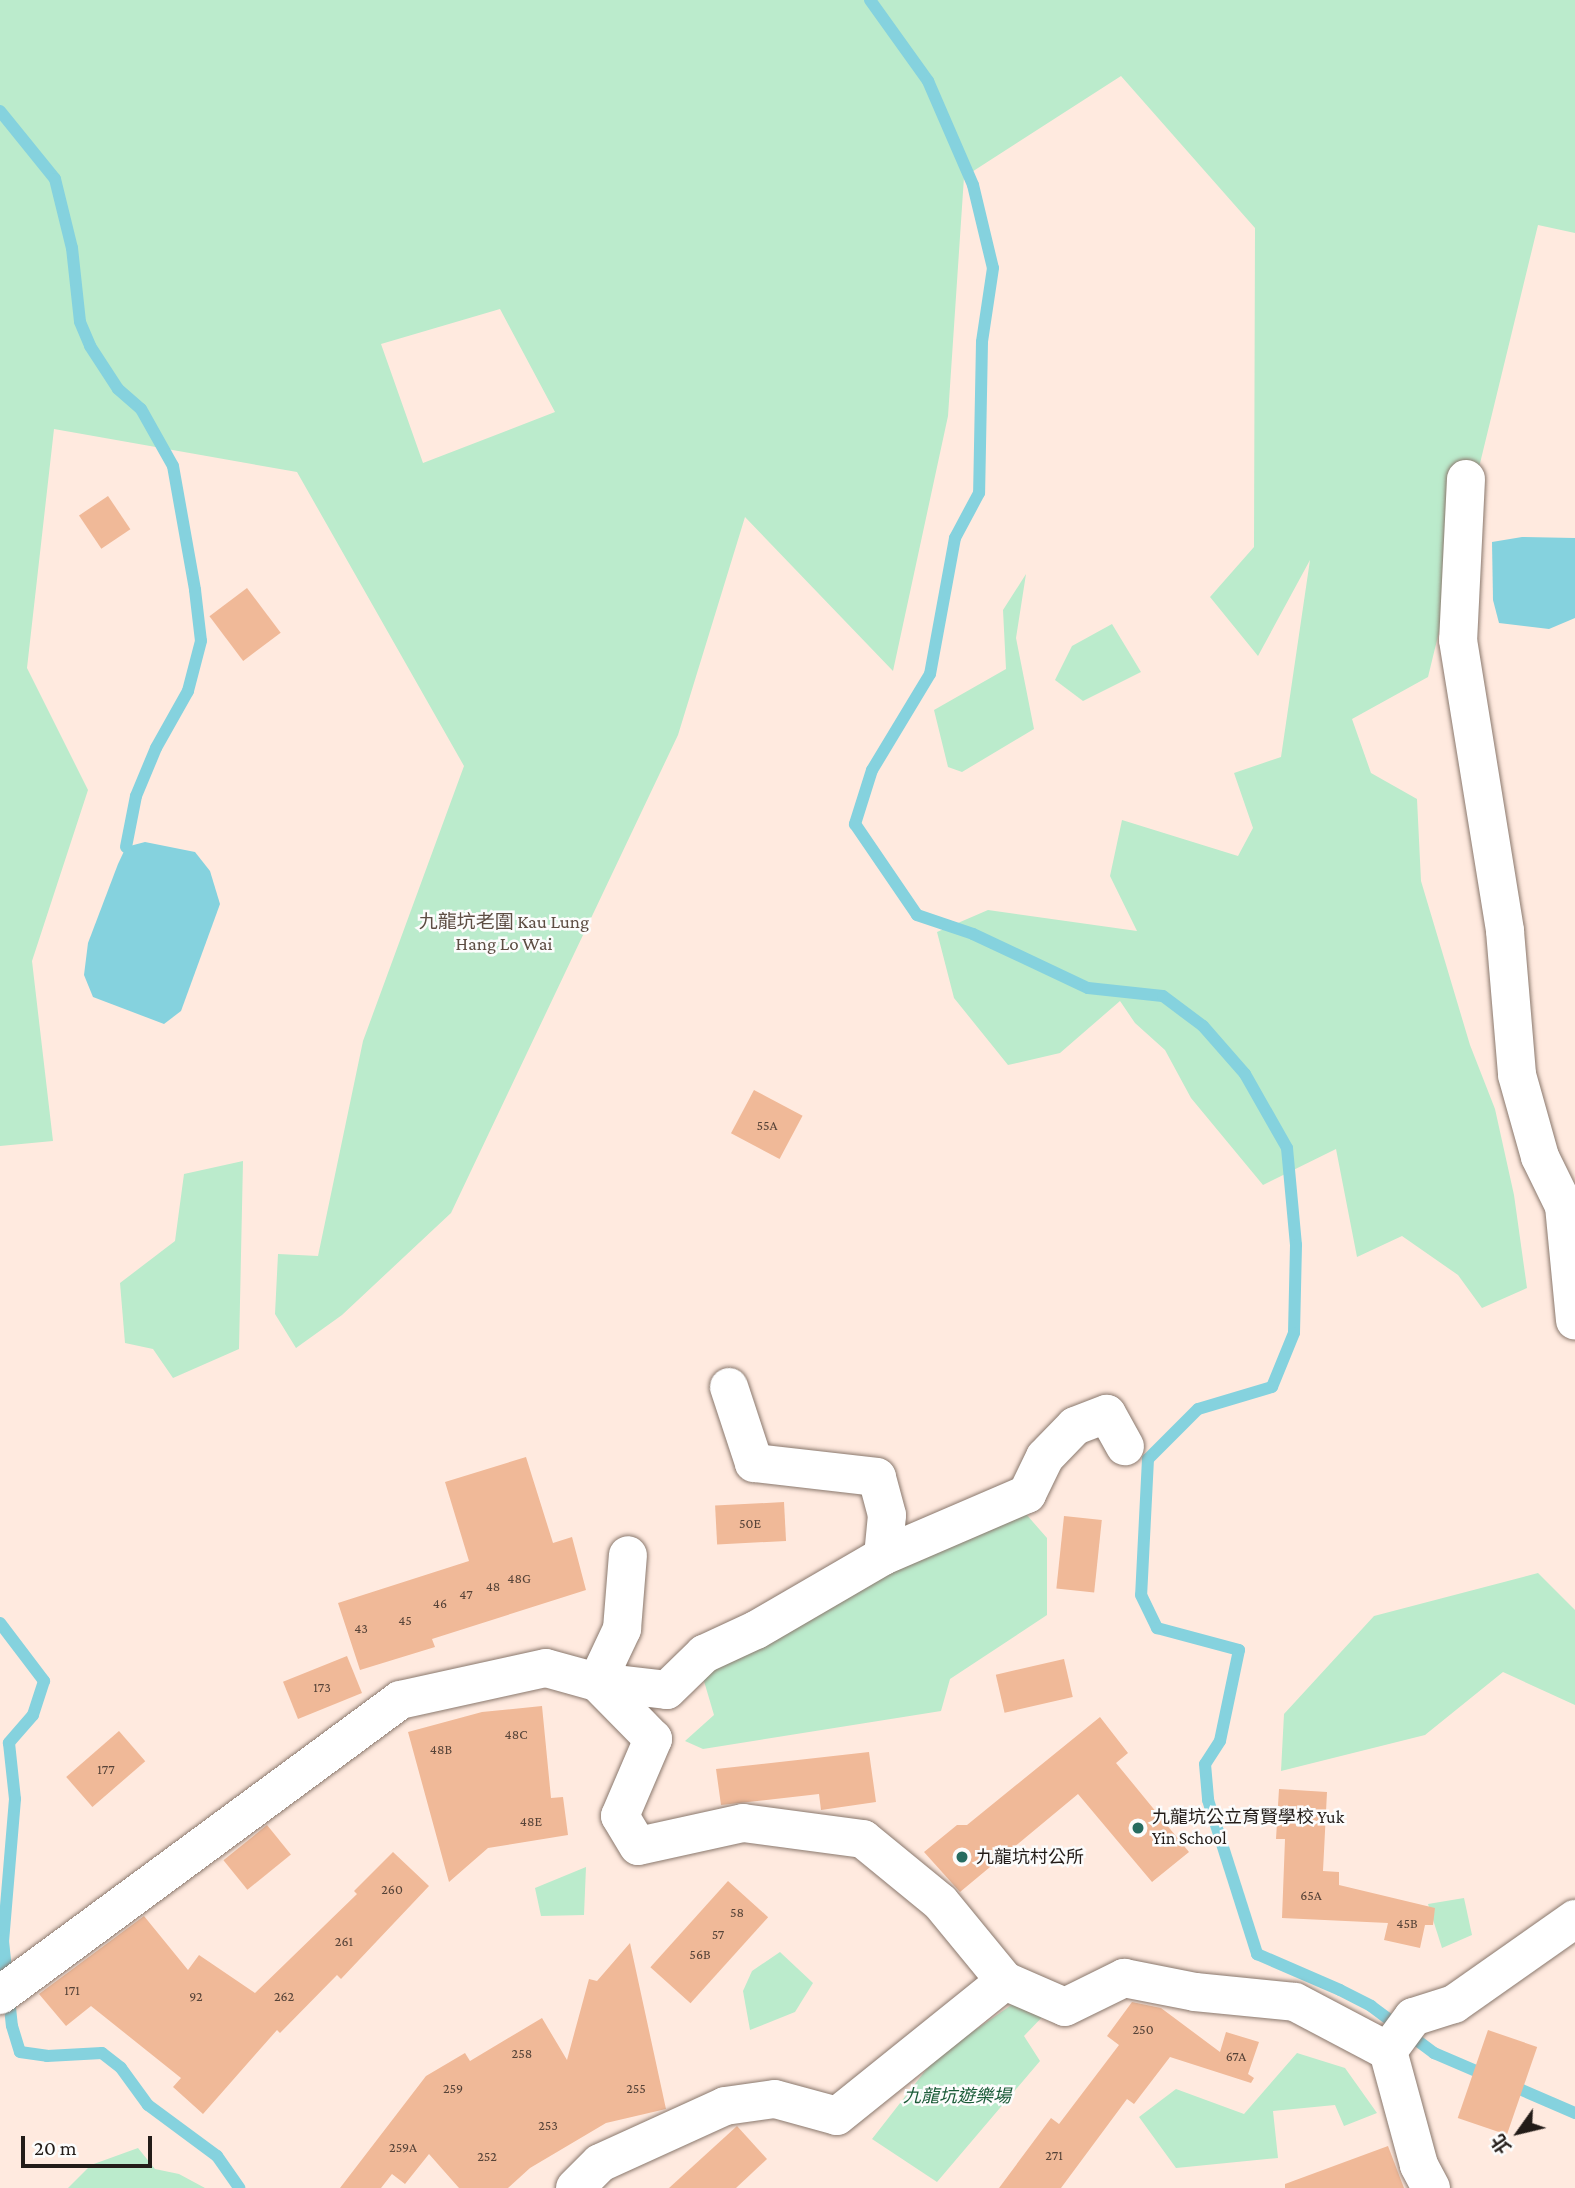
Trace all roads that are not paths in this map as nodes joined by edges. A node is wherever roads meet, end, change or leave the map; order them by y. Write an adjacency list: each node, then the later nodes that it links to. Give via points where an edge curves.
1 (1466, 479): 2 (street, via 1458,640 1505,931 1517,1075 1540,1157 1564,1206)
2 (1575, 1320)
3 (729, 1387): 6 (street, via 754,1463 877,1477 887,1515)
4 (1125, 1446): 6 (street, via 1107,1414 1075,1426 1045,1457 1027,1494)
5 (628, 1555): 7 (street, via 622,1629)
6 (883, 1556): 7 (street, via 756,1630 704,1654 667,1690)
7 (597, 1682): 9 (street, via 653,1739 620,1816 638,1846 743,1823 863,1839 940,1902); 10 (street, via 546,1668 400,1700)
8 (1575, 1919): 11 (street, via 1454,2004 1413,2017)
9 (1005, 1981): 11 (street, via 1065,2007 1124,1978 1195,1992 1295,2002); 12 (street, via 837,2116 775,2099 725,2105 600,2163)
10 (0, 1996)
11 (1388, 2051): 13 (street, via 1419,2165)
12 (575, 2188)
13 (1431, 2188)

